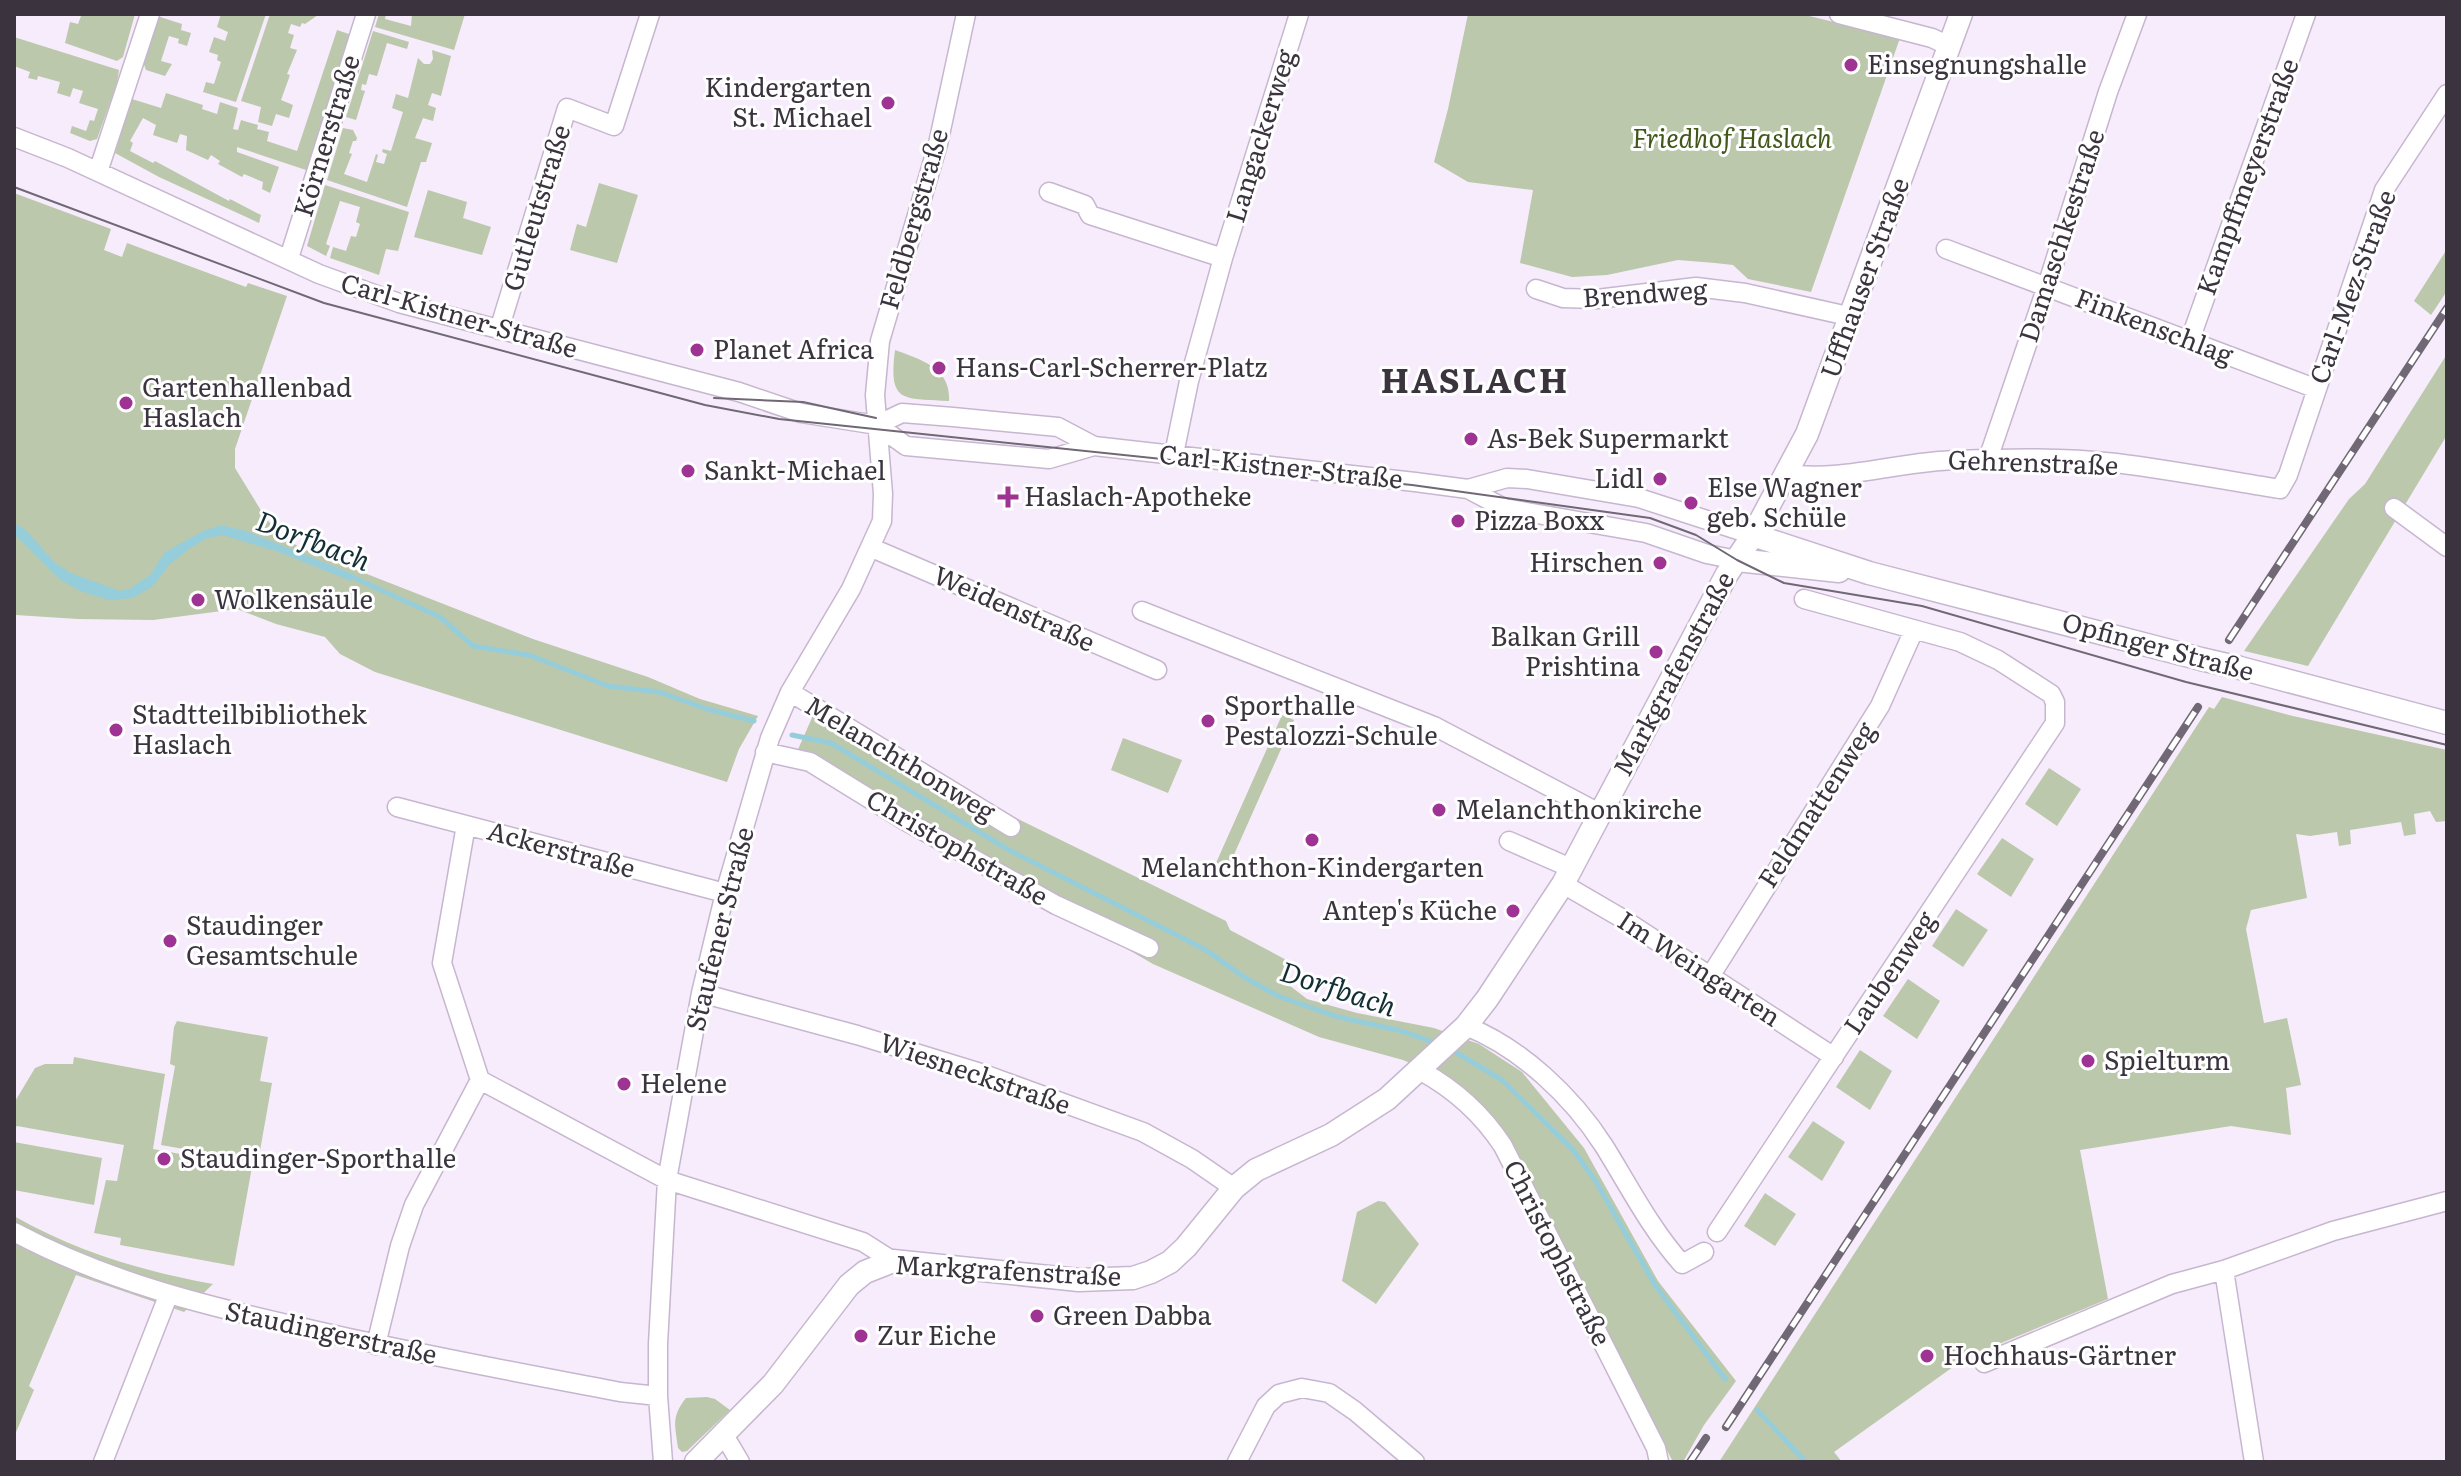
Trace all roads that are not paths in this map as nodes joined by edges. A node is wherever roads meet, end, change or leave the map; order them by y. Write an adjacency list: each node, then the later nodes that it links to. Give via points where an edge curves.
1 (150, 14): 13 (street)
2 (366, 14): 16 (street, Körnerstraße)
3 (650, 14): 21 (street, Gutleutstraße, via 614,126 567,108)
4 (966, 14): 24 (street, Feldbergstraße, via 938,144 882,328)
5 (1299, 14): 17 (street, Langackerweg)
6 (1839, 14): 10 (street)
7 (1961, 14): 10 (street, Uffhauser Straße)
8 (2137, 14): 18 (street, Damaschkestraße)
9 (2306, 14): 22 (street, Kampffmeyerstraße)
10 (1949, 46): 20 (street, Uffhauser Straße)
11 (2447, 94): 23 (street, Carl-Mez-Straße, via 2384,190)
12 (14, 137): 13 (street, Carl-Kistner-Straße)
13 (98, 172): 16 (street, Carl-Kistner-Straße)
14 (1049, 192): 17 (street, Langackerweg, via 1085,205 1090,215)
15 (1946, 249): 18 (street, Finkenschlag)
16 (289, 258): 21 (street, Carl-Kistner-Straße, via 357,289)
17 (1223, 258): 26 (street, Langackerweg)
18 (2047, 286): 22 (street, Finkenschlag); 27 (street, Damaschkestraße)
19 (1536, 289): 20 (street, Brendweg, via 1563,298 1597,299 1696,287)
20 (1848, 316): 28 (street, Uffhauser Straße, via 1807,434)
21 (499, 330): 24 (street, Carl-Kistner-Straße, via 801,413)
22 (2190, 340): 23 (street, Finkenschlag)
23 (2317, 389): 30 (street, Carl-Mez-Straße)
24 (877, 425): 25 (street, Carl-Kistner-Straße, via 906,413 1058,427); 25 (street, Carl-Kistner-Straße, via 906,446 1049,459); 34 (street, Staufener Straße, via 884,510)
25 (1094, 446): 26 (street, Carl-Kistner-Straße)
26 (1174, 454): 29 (street, Carl-Kistner-Straße)
27 (1988, 459): 28 (street, Gehrenstraße, via 1931,460 1823,476); 30 (street, Gehrenstraße, via 2116,463)
28 (1787, 474): 32 (street, Uffhauser Straße)
29 (1468, 489): 32 (street, Carl-Kistner-Straße, via 1507,478 1527,479 1639,498); 35 (street, Carl-Kistner-Straße, via 1504,508 1646,533)
30 (2280, 489)
31 (2394, 508): 33 (street)
32 (1753, 535): 35 (street, Markgrafenstraße); 36 (street, Opfinger Straße)
33 (2447, 547)
34 (872, 548): 40 (street, Weidenstraße); 41 (street, Staufener Straße)
35 (1737, 560): 36 (street, Opfinger Straße); 45 (street, Markgrafenstraße)
36 (1869, 573): 42 (street, Opfinger Straße, bridge)
37 (1804, 599): 39 (street)
38 (1142, 611): 45 (street, via 1434,726)
39 (1914, 630): 52 (street, Feldmattenweg, via 1880,706); 55 (street, Laubenweg, via 1960,642 2051,694 2055,723)
40 (1157, 670)
41 (790, 692): 43 (street, Staufener Straße); 47 (street, Melanchthonweg)
42 (2447, 723)
43 (768, 745): 50 (street, Staufener Straße); 51 (street, Christophstraße, via 810,762 1056,905)
44 (397, 807): 46 (street, Ackerstraße)
45 (1601, 814): 49 (street, Markgrafenstraße)
46 (466, 825): 50 (street, Ackerstraße); 56 (street, via 442,963)
47 (1011, 827)
48 (1509, 841): 49 (street, Im Weingarten)
49 (1568, 876): 52 (street, Im Weingarten); 54 (street, Markgrafenstraße, via 1487,999)
50 (725, 893): 53 (street, Staufener Straße)
51 (1149, 948)
52 (1711, 975): 55 (street, Im Weingarten)
53 (701, 993): 57 (street, Staufener Straße); 58 (street, Wiesneckstraße, via 967,1068 1143,1132)
54 (1444, 1047): 58 (street, Markgrafenstraße, via 1355,1121 1256,1170); 62 (street, via 1486,1034 1528,1061 1602,1142 1658,1237 1682,1264); 76 (street, Christophstraße, via 1456,1092 1503,1146)
55 (1834, 1057): 61 (street, Laubenweg)
56 (480, 1080): 57 (street); 66 (street, via 414,1205)
57 (667, 1180): 63 (street, via 863,1242); 68 (street, Staufener Straße)
58 (1234, 1188): 63 (street, Markgrafenstraße, via 1170,1262 1133,1278 1079,1280)
59 (2447, 1201): 64 (street, via 2333,1231)
60 (14, 1232): 65 (street, Staudingerstraße, via 95,1270)
61 (1717, 1232)
62 (1704, 1252)
63 (893, 1261): 69 (street, Markgrafenstraße, via 849,1285 773,1384)
64 (2224, 1270): 67 (street, via 2172,1284); 77 (street)
65 (168, 1296): 66 (street, Staudingerstraße); 70 (street)
66 (376, 1345): 68 (street, Staudingerstraße)
67 (1984, 1363)
68 (658, 1396): 71 (street, Staufener Straße)
69 (724, 1435): 72 (street, Markgrafenstraße); 73 (street)
70 (103, 1462)
71 (663, 1462)
72 (698, 1462)
73 (740, 1462)
74 (1237, 1462): 75 (street, via 1266,1406 1279,1394 1302,1388 1329,1393)
75 (1415, 1462)
76 (1659, 1462)
77 (2254, 1462)

